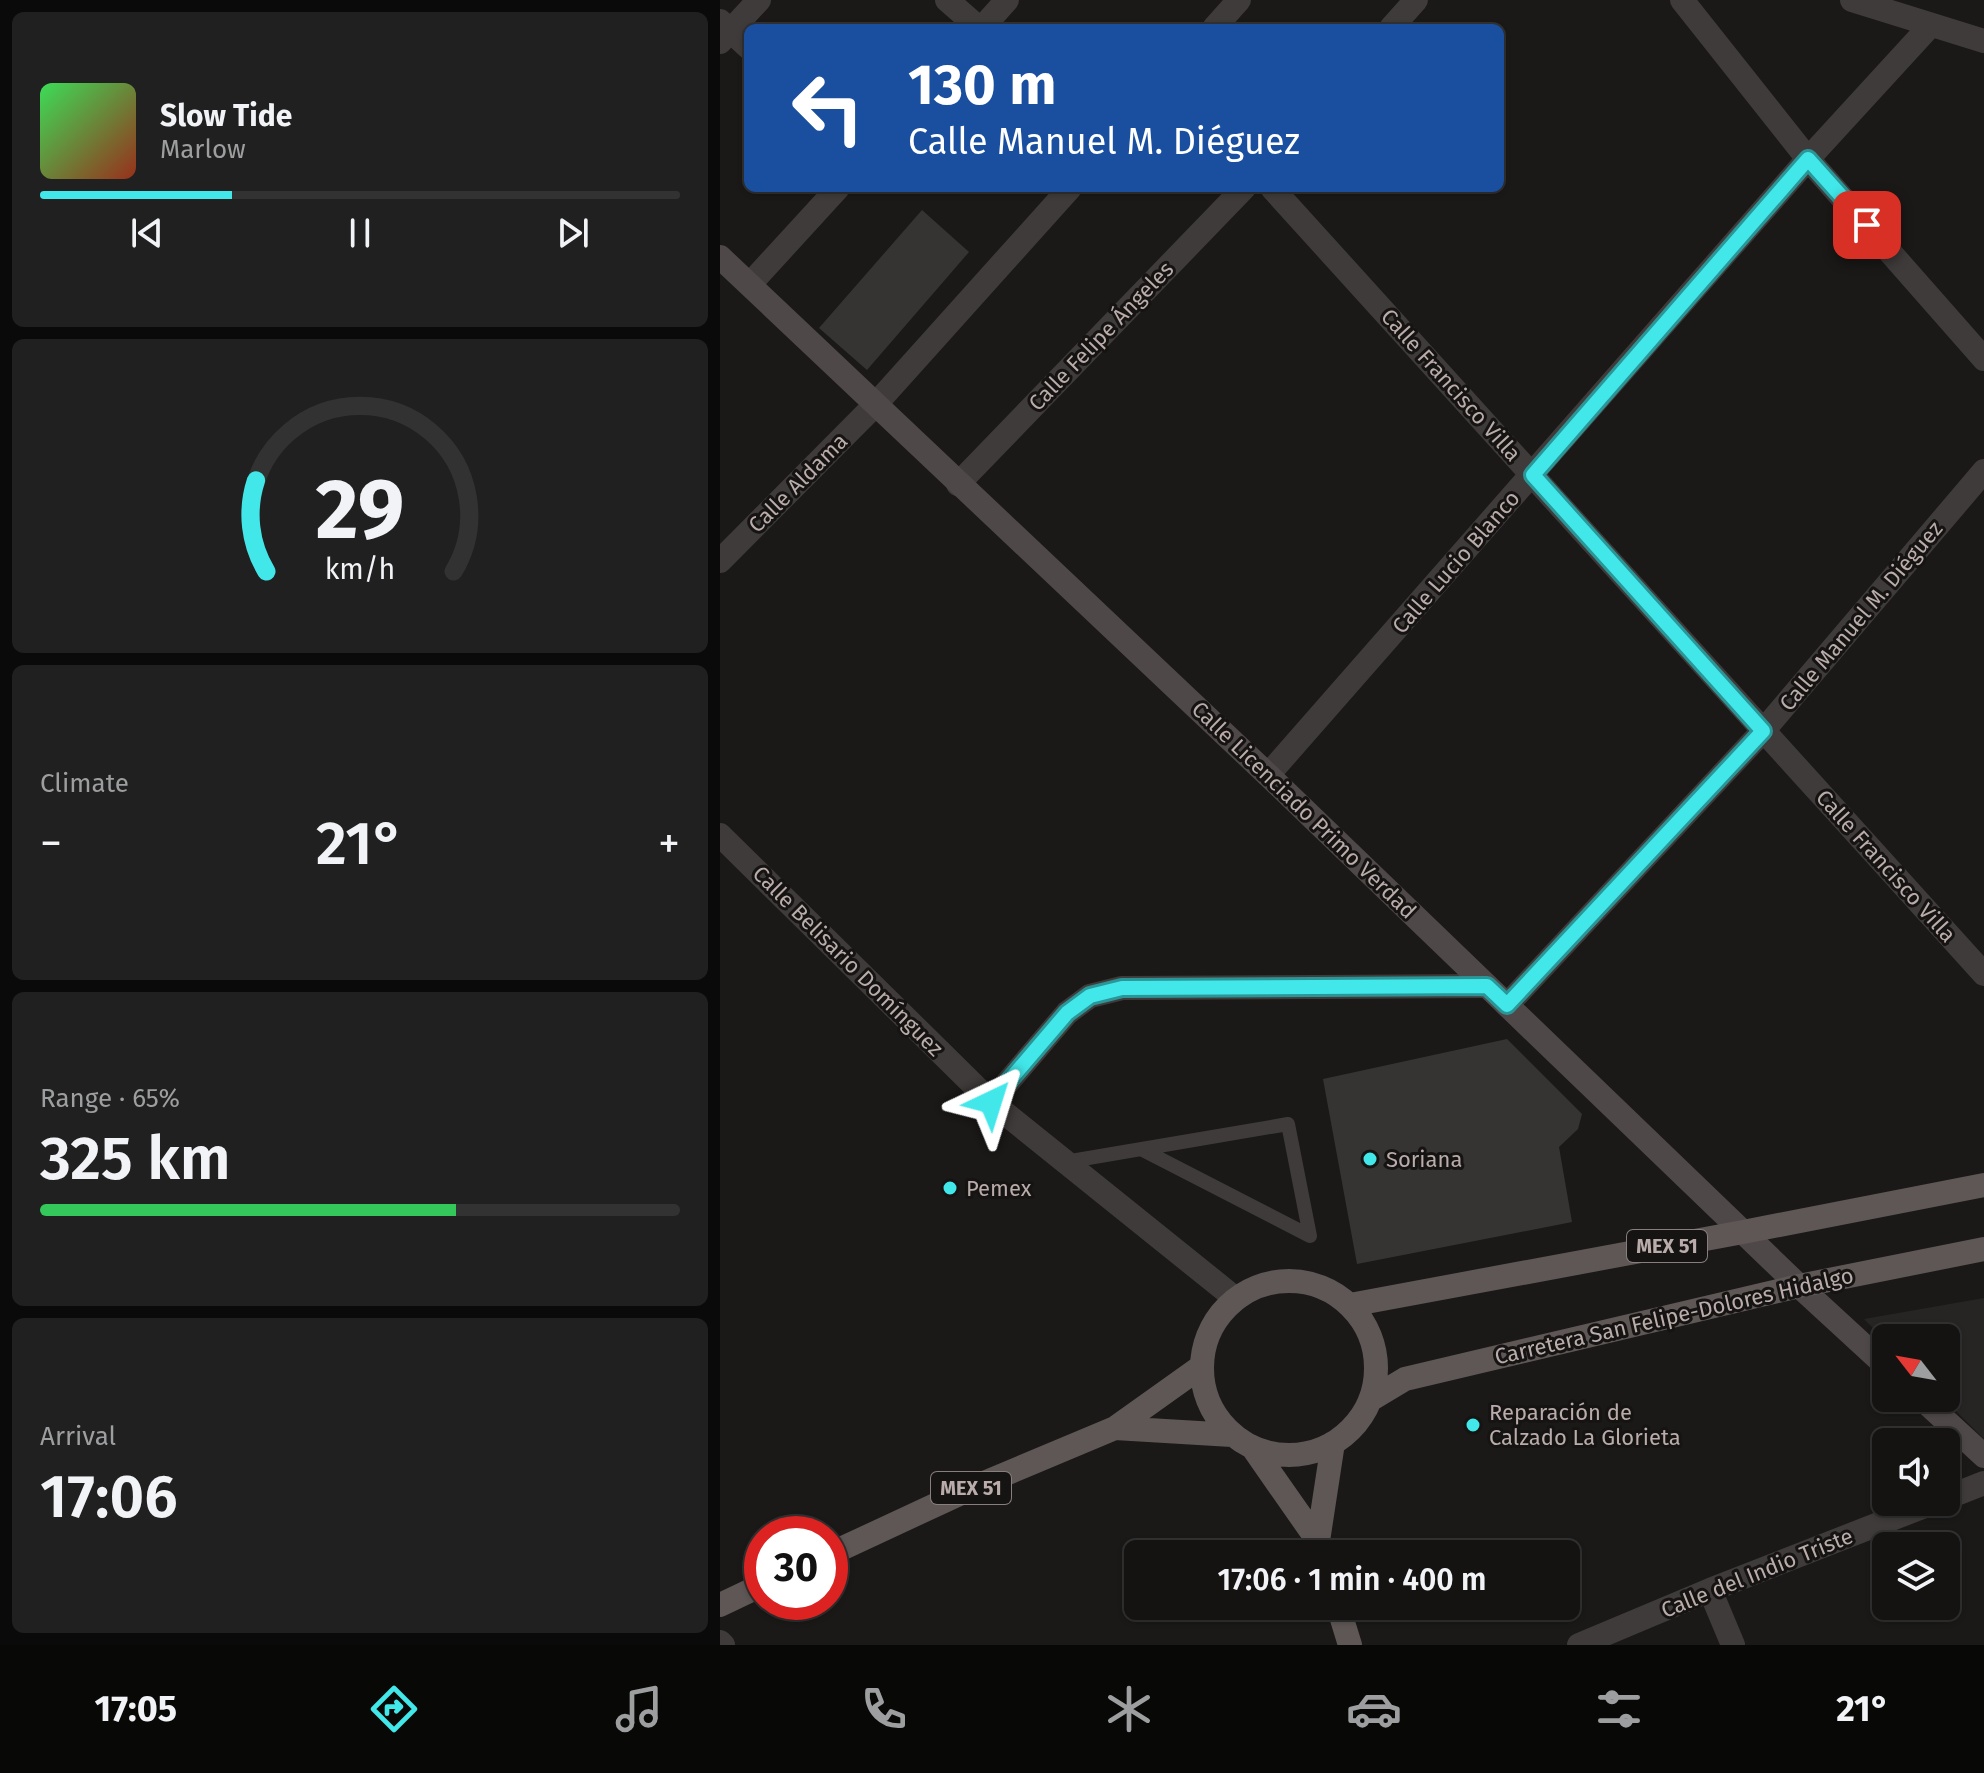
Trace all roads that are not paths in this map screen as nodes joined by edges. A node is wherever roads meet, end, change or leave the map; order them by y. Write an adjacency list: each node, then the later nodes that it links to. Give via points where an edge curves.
1 (759, 0): 13 (street)
2 (947, 0): 8 (street)
3 (1007, 0): 9 (street)
4 (1239, 0): 10 (street)
5 (1416, 0): 11 (street)
6 (1682, 0): 15 (street)
7 (1852, 0): 12 (street)
8 (976, 24)
9 (985, 24)
10 (1218, 24)
11 (1395, 24)
12 (1930, 26): 14 (street); 15 (street, Calle Lucio Blanco)
13 (730, 35)
14 (1984, 41)
15 (1808, 159): 22 (street); 25 (street, Calle Lucio Blanco)
16 (834, 192): 21 (street)
17 (1066, 192): 23 (street)
18 (1240, 192): 26 (street, Calle Felipe Ángeles)
19 (1276, 192): 25 (street, Calle Francisco Villa)
20 (720, 257): 21 (street, Calle Licenciado Primo Verdad)
21 (750, 284): 23 (street, Calle Licenciado Primo Verdad)
22 (1984, 359)
23 (875, 405): 26 (street, Calle Licenciado Primo Verdad); 27 (street, Calle Aldama)
24 (1984, 471): 28 (street, Calle Manuel M. Diéguez)
25 (1533, 475): 28 (street, Calle Francisco Villa); 29 (street, Calle Lucio Blanco)
26 (958, 484): 29 (street, Calle Licenciado Primo Verdad)
27 (720, 561)
28 (1763, 731): 31 (street, Calle Francisco Villa); 33 (street, Calle Manuel M. Diéguez)
29 (1268, 775): 32 (street, Calle Licenciado Primo Verdad)
30 (720, 835): 34 (street, Calle Belisario Domínguez)
31 (1984, 974)
32 (1487, 986): 33 (street, Calle Licenciado Primo Verdad); 34 (street, via 1122,988 1090,996 1067,1013)
33 (1507, 1005): 38 (street, Calle Licenciado Primo Verdad)
34 (991, 1102): 36 (street, Calle Belisario Domínguez)
35 (1141, 1149): 35 (lane, via 1288,1124 1310,1236 1240,1200); 36 (lane)
36 (1065, 1162): 41 (street, Calle Belisario Domínguez)
37 (1984, 1185): 38 (main road, MEX 51)
38 (1743, 1232): 40 (street, Calle Licenciado Primo Verdad); 42 (main road, MEX 51)
39 (1984, 1249): 40 (main road, Carretera San Felipe-Dolores Hidalgo / MEX 51)
40 (1799, 1286): 43 (street, Calle Licenciado Primo Verdad); 45 (main road, Carretera San Felipe-Dolores Hidalgo / MEX 51, via 1405,1379)
41 (1236, 1299): 42 (main road, MEX 51, via 1263,1285 1294,1281 1325,1288); 44 (main road, MEX 51, via 1212,1329)
42 (1350, 1305): 45 (main road, MEX 51, via 1375,1350)
43 (1872, 1353)
44 (1202, 1366): 47 (main road, MEX 51); 48 (main road, MEX 51, via 1205,1392)
45 (1370, 1400): 49 (main road, MEX 51, via 1355,1425)
46 (1936, 1412): 51 (street)
47 (1115, 1428): 48 (main road, MEX 51); 57 (main road, MEX 51)
48 (1232, 1435): 50 (main road, MEX 51)
49 (1333, 1443): 50 (main road, MEX 51, via 1308,1454 1280,1455); 56 (main road)
50 (1253, 1448): 55 (main road)
51 (1984, 1456)
52 (1984, 1483): 53 (street)
53 (1960, 1492)
54 (1899, 1516): 58 (street, Calle del Indio Triste)
55 (1315, 1540)
56 (1321, 1540)
57 (848, 1546)
58 (1710, 1590): 63 (street, Calle del Indio Triste); 64 (street)
59 (744, 1594): 60 (main road)
60 (720, 1605)
61 (1342, 1620): 62 (main road)
62 (1350, 1645)
63 (1579, 1645)
64 (1733, 1645)

